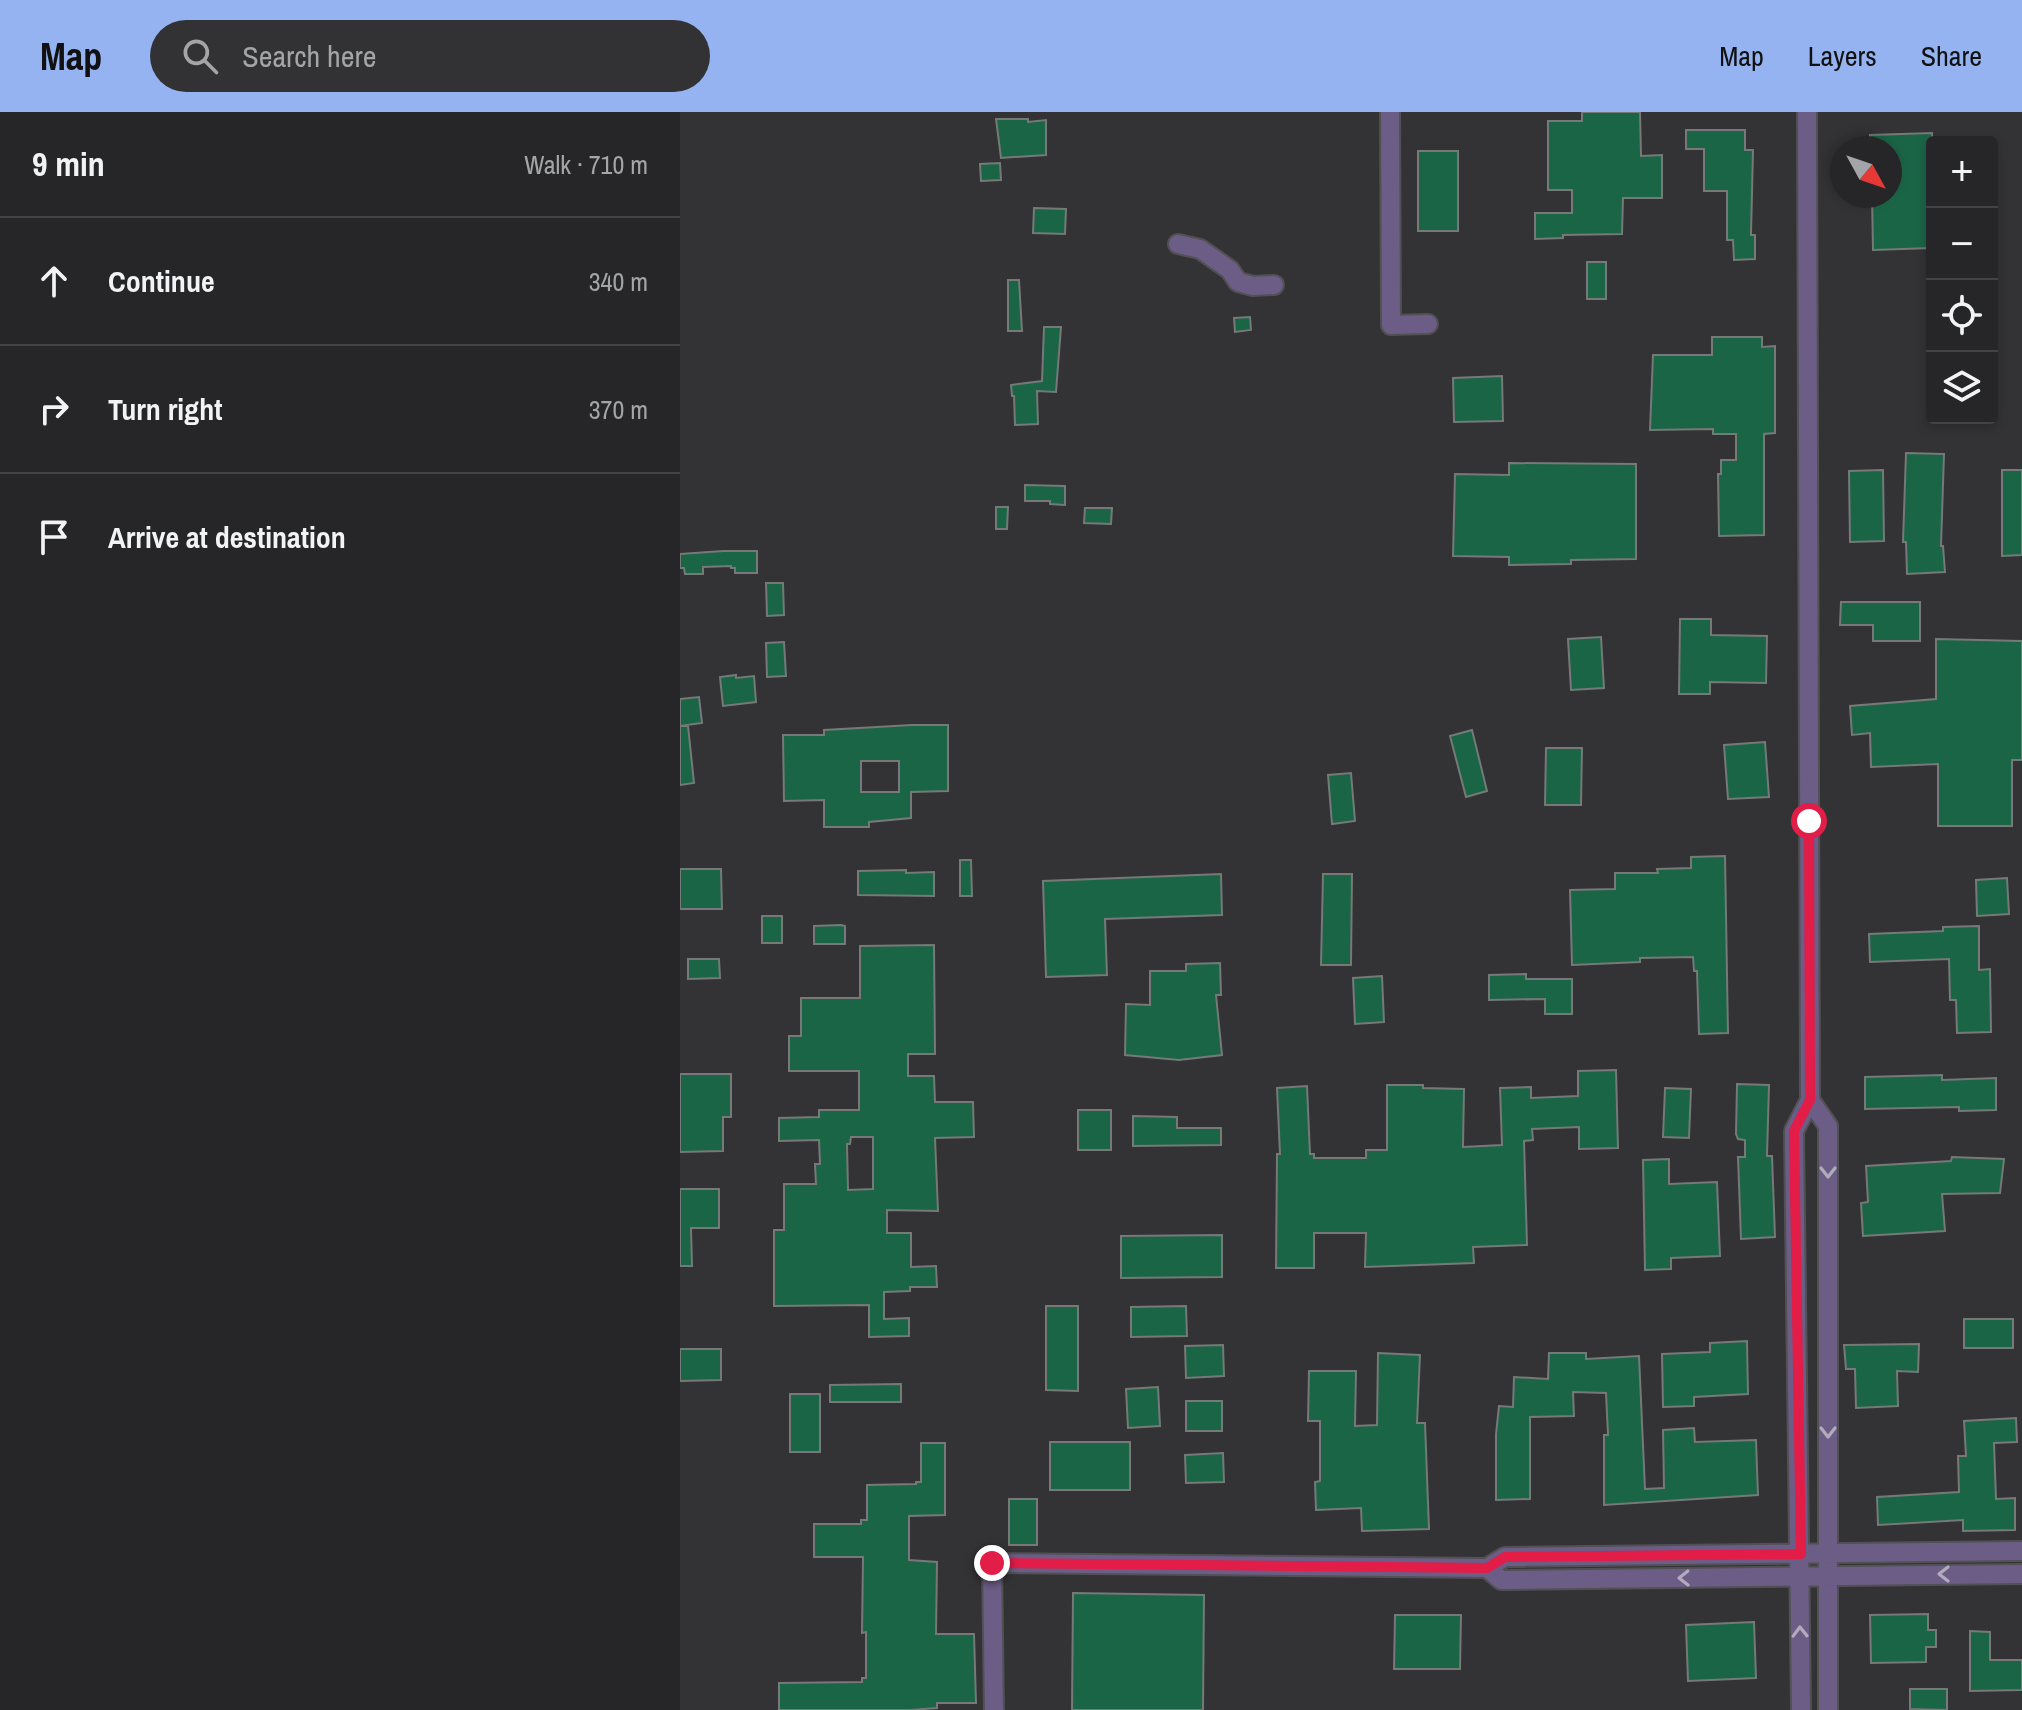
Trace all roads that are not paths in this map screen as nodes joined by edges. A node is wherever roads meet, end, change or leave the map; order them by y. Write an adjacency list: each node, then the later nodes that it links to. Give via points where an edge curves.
1 (1390, 112): 5 (street, via 1391,325)
2 (1807, 112): 6 (street)
3 (1178, 244): 4 (street, via 1200,249 1238,282)
4 (1274, 285)
5 (1428, 324)
6 (1810, 1100): 8 (street, one-way to 8, via 1828,1126); 9 (street, via 1794,1131)
7 (2022, 1551): 8 (street)
8 (1828, 1552): 9 (street); 12 (street)
9 (1801, 1554): 10 (street, via 1505,1557); 13 (street)
10 (1487, 1568): 13 (street, one-way to 10, via 1501,1580); 14 (street, via 992,1563)
11 (2022, 1574): 12 (street, one-way to 12)
12 (1828, 1575): 13 (street); 16 (street)
13 (1800, 1576): 15 (street, one-way to 13)
14 (994, 1710)
15 (1801, 1710)
16 (1828, 1710)

